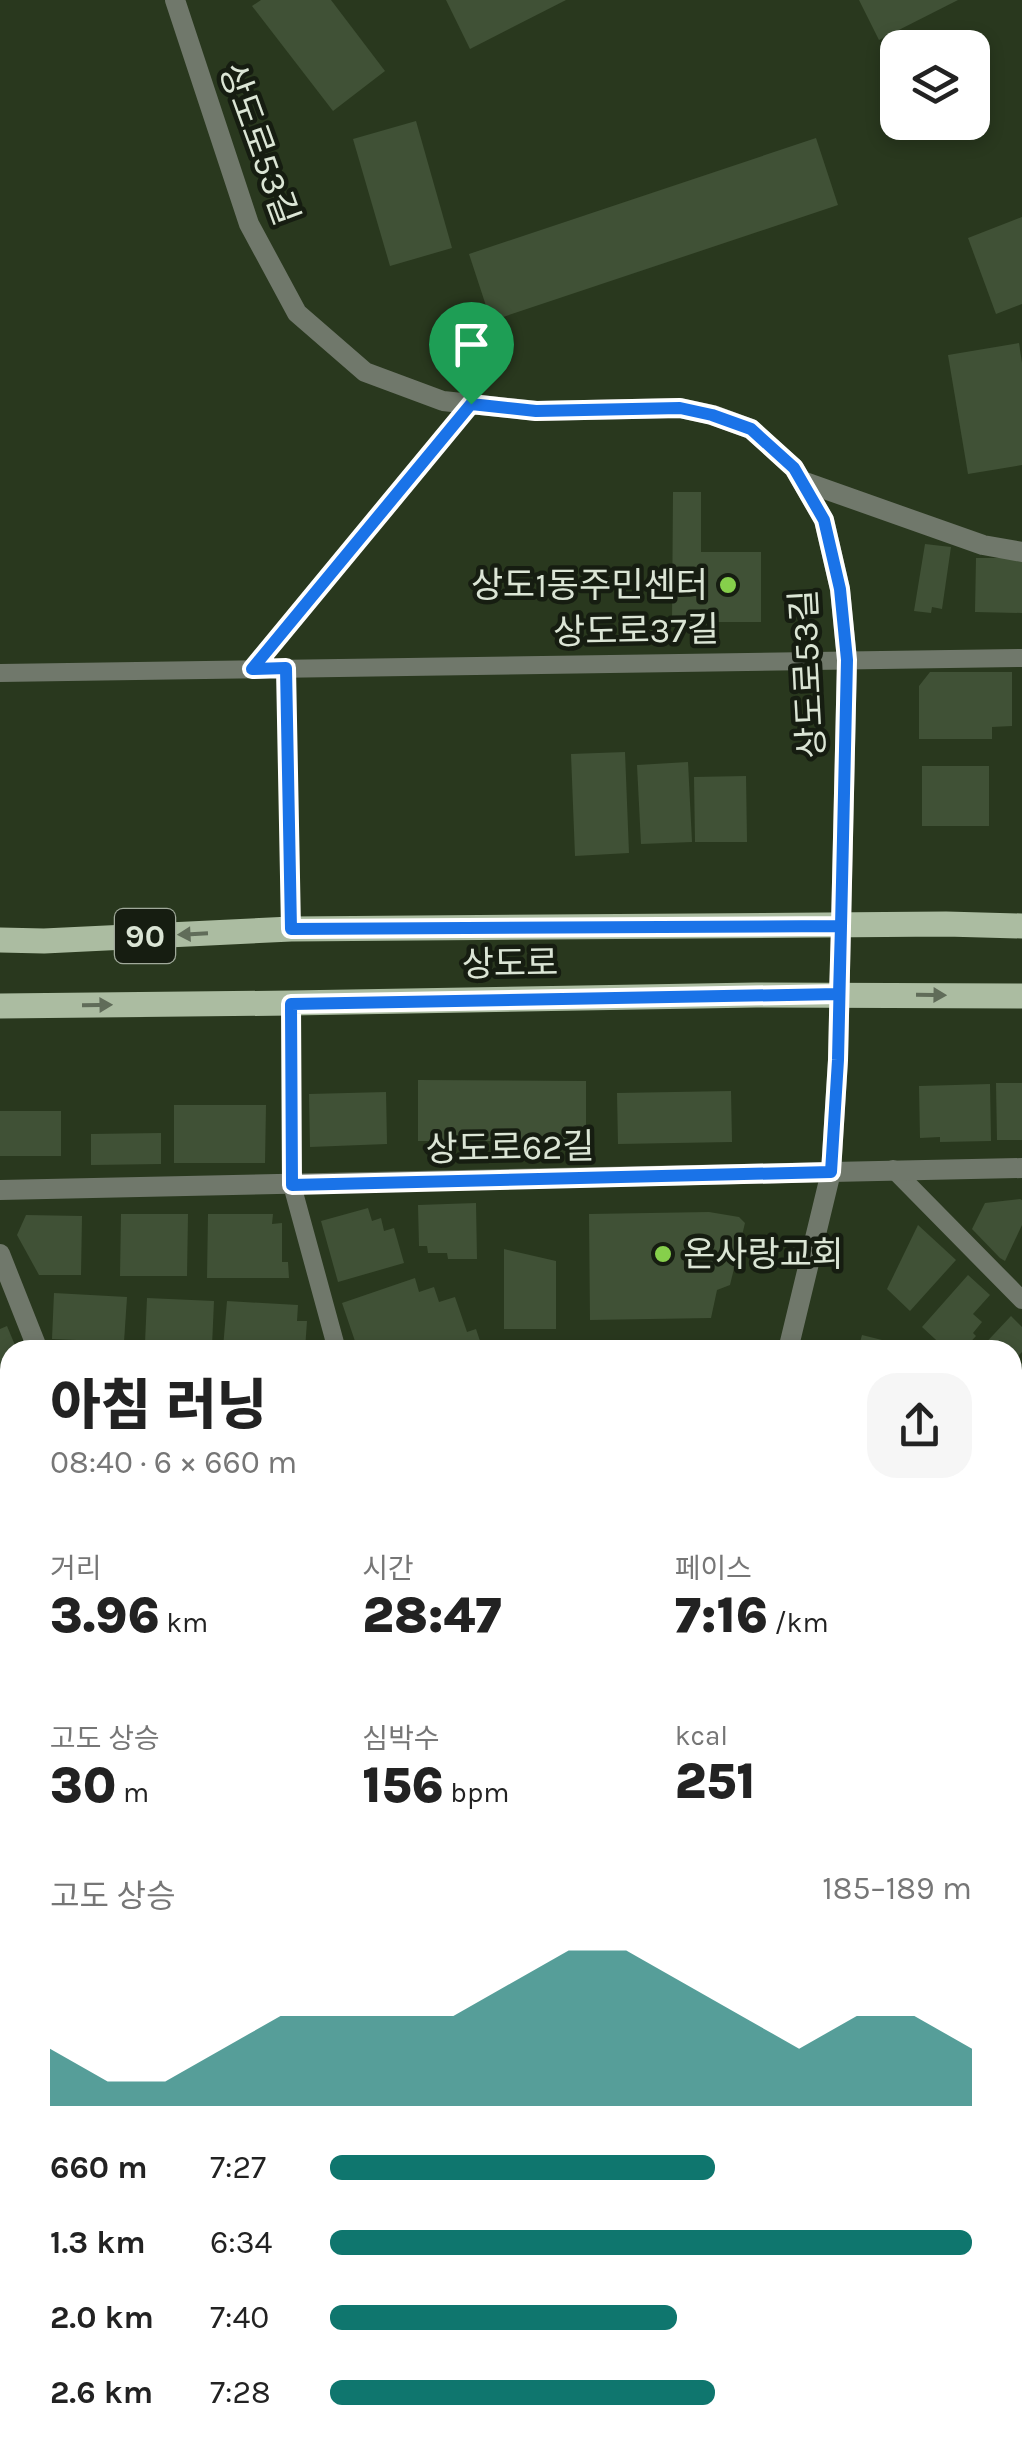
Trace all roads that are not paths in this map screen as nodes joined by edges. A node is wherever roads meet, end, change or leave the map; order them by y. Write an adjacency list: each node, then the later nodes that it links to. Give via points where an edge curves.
1 (174, 0): 2 (street, 상도로53길, via 248,224 297,313 365,372 443,401)
2 (471, 404): 3 (street, 상도로53길, via 536,411 680,408 712,415 751,429); 8 (lane)
3 (802, 481): 4 (street, via 983,545); 6 (street, 상도로53길, via 824,520)
4 (1022, 552)
5 (1022, 658): 6 (lane, 상도로37길)
6 (847, 660): 7 (lane, 상도로37길); 10 (street, 상도로53길)
7 (286, 668): 8 (lane, 상도로37길); 12 (lane)
8 (252, 669): 9 (lane, 상도로37길)
9 (0, 672)
10 (841, 926): 11 (main road, 상도로 / 90); 12 (main road, 상도로 / 90); 14 (street, 상도로53길)
11 (1022, 926)
12 (291, 929): 13 (main road, 상도로 / 90, one-way to 13)
13 (0, 940)
14 (839, 994): 15 (main road, 상도로 / 90, one-way to 15); 16 (main road, 상도로 / 90); 20 (street, 상도로53길)
15 (1022, 996)
16 (291, 1004): 17 (main road, 상도로 / 90, one-way to 16); 21 (lane)
17 (0, 1006)
18 (1022, 1168): 19 (street, 상도로62길)
19 (893, 1169): 20 (street, 상도로62길); 24 (lane)
20 (831, 1172): 21 (street, 상도로62길); 27 (street, 상도로53길)
21 (292, 1185): 22 (street, 상도로62길); 26 (lane)
22 (0, 1190)
23 (0, 1254): 25 (street)
24 (1022, 1300)
25 (34, 1340)
26 (334, 1340)
27 (790, 1340)

